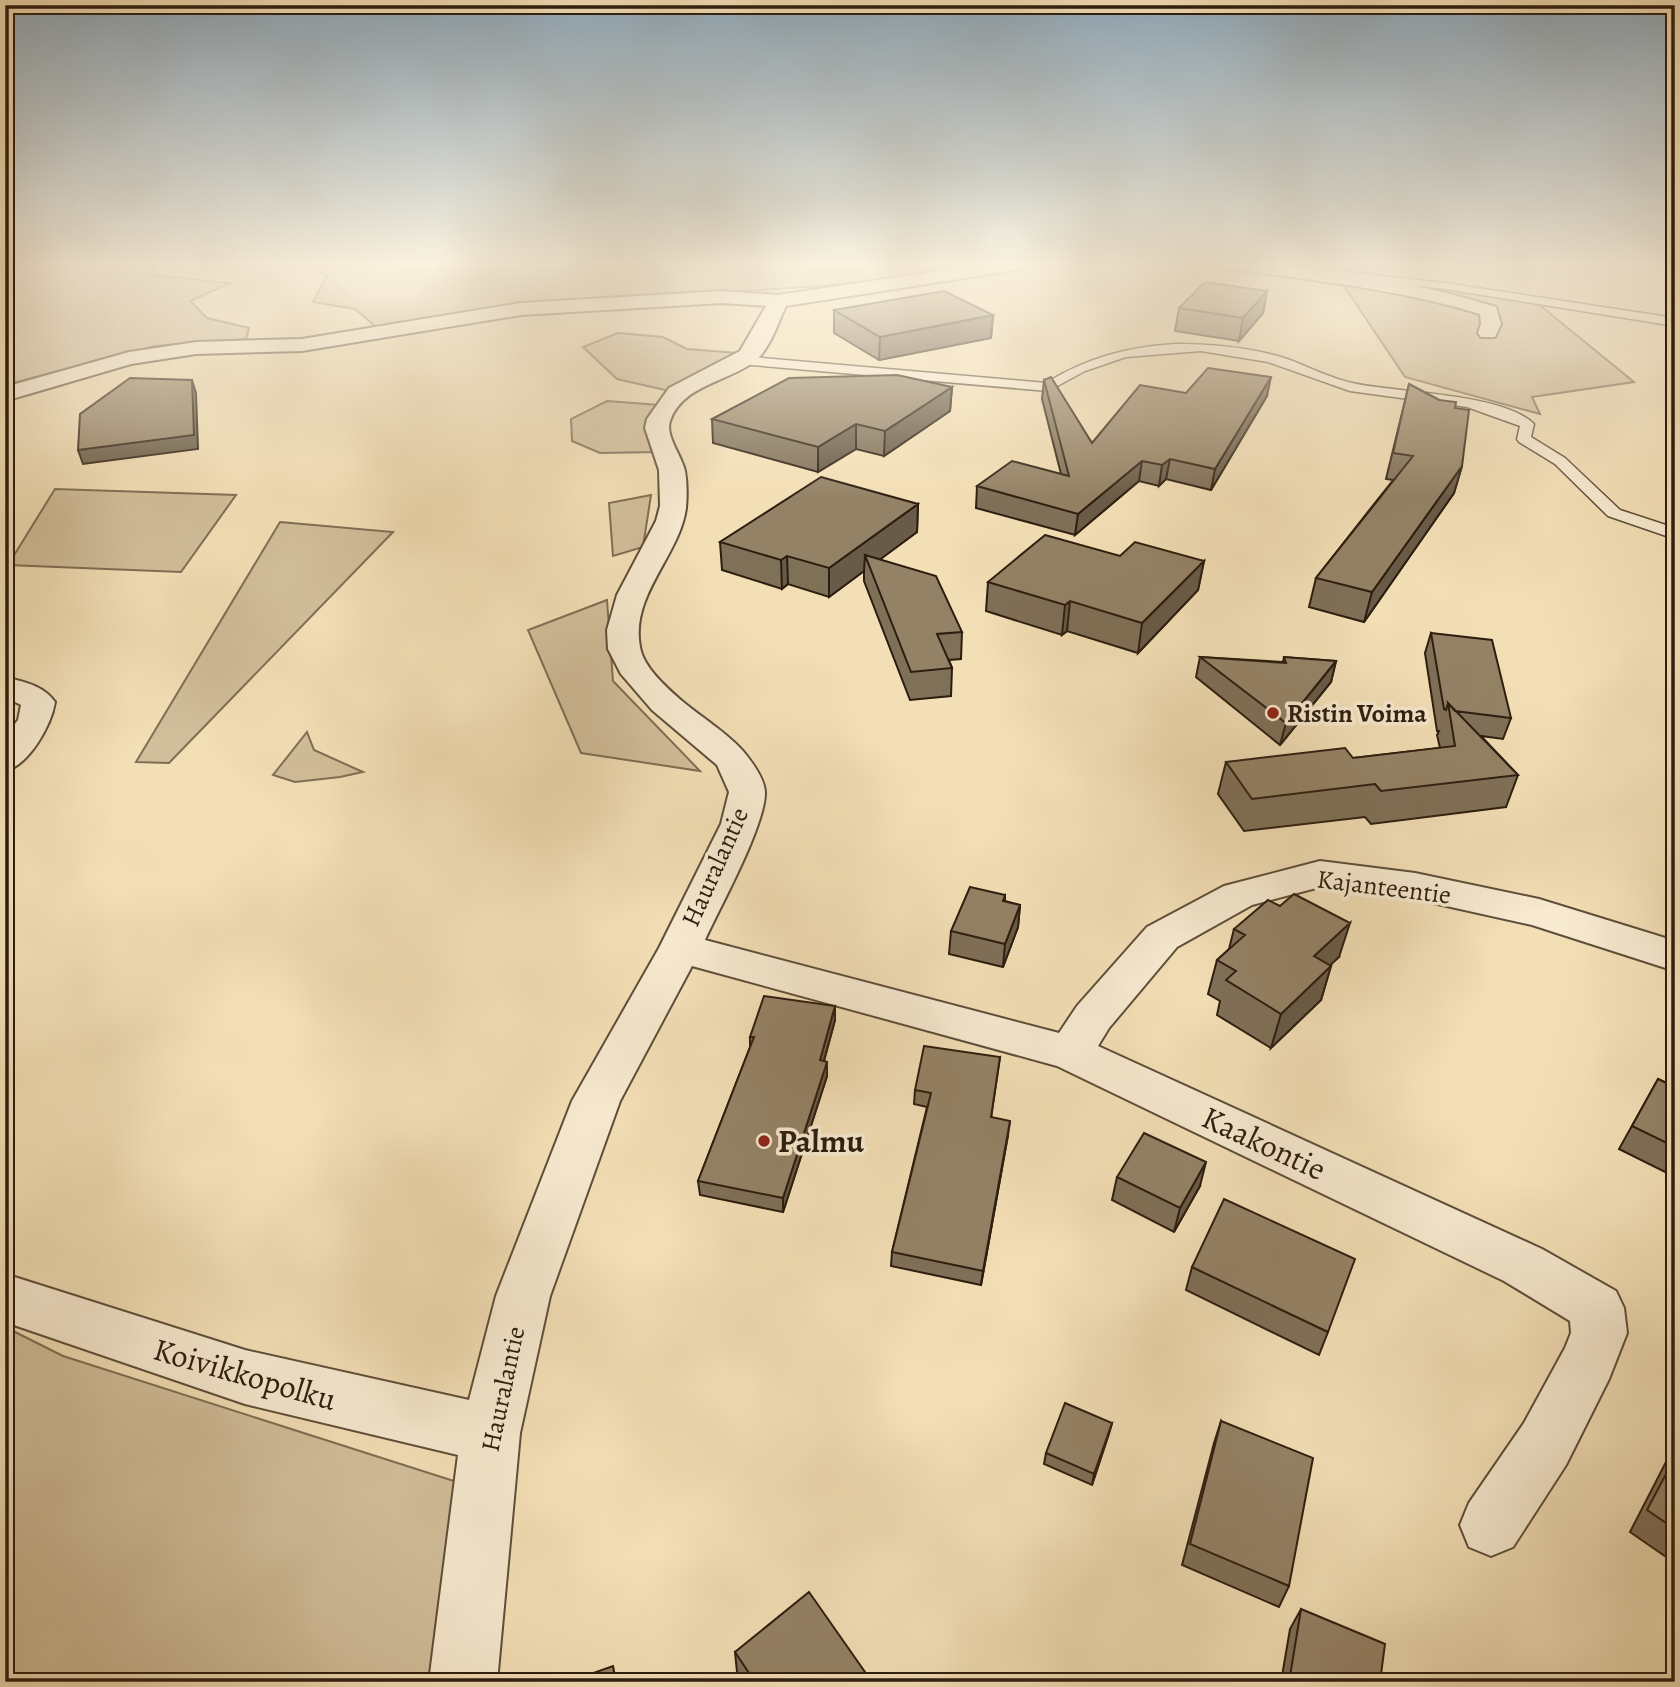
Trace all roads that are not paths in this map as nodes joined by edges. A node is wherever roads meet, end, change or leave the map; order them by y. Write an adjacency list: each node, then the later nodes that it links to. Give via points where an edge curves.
1 (322, 342): 4 (street, via 195,348 129,358)
2 (759, 342): 3 (street, Hauralantie)
3 (740, 360): 5 (lane, via 1048,387 1081,368 1121,355 1209,346 1248,352 1331,382 1438,397 1514,417 1527,424 1524,439 1560,461 1614,513); 8 (street, Hauralantie, via 677,393 659,419 657,428 672,470 673,506 670,521 632,595 623,630 624,649 632,667 664,703 730,758 747,792 740,824)
4 (5, 394)
5 (1675, 534)
6 (5, 687): 7 (street, via 38,702 35,721)
7 (5, 760)
8 (680, 948): 10 (street, Kaakontie); 12 (street, Hauralantie, via 596,1101 523,1296)
9 (1675, 956): 10 (street, Kajanteentie, via 1539,912 1415,886 1320,874 1238,895 1162,937 1093,1017)
10 (1070, 1053): 13 (street, Kaakontie, via 1523,1265 1597,1308 1599,1333 1589,1360 1545,1444)
11 (5, 1298): 12 (street, Koivikkopolku, via 245,1377)
12 (490, 1433): 14 (street, Hauralantie)
13 (1491, 1525)
14 (463, 1682)

